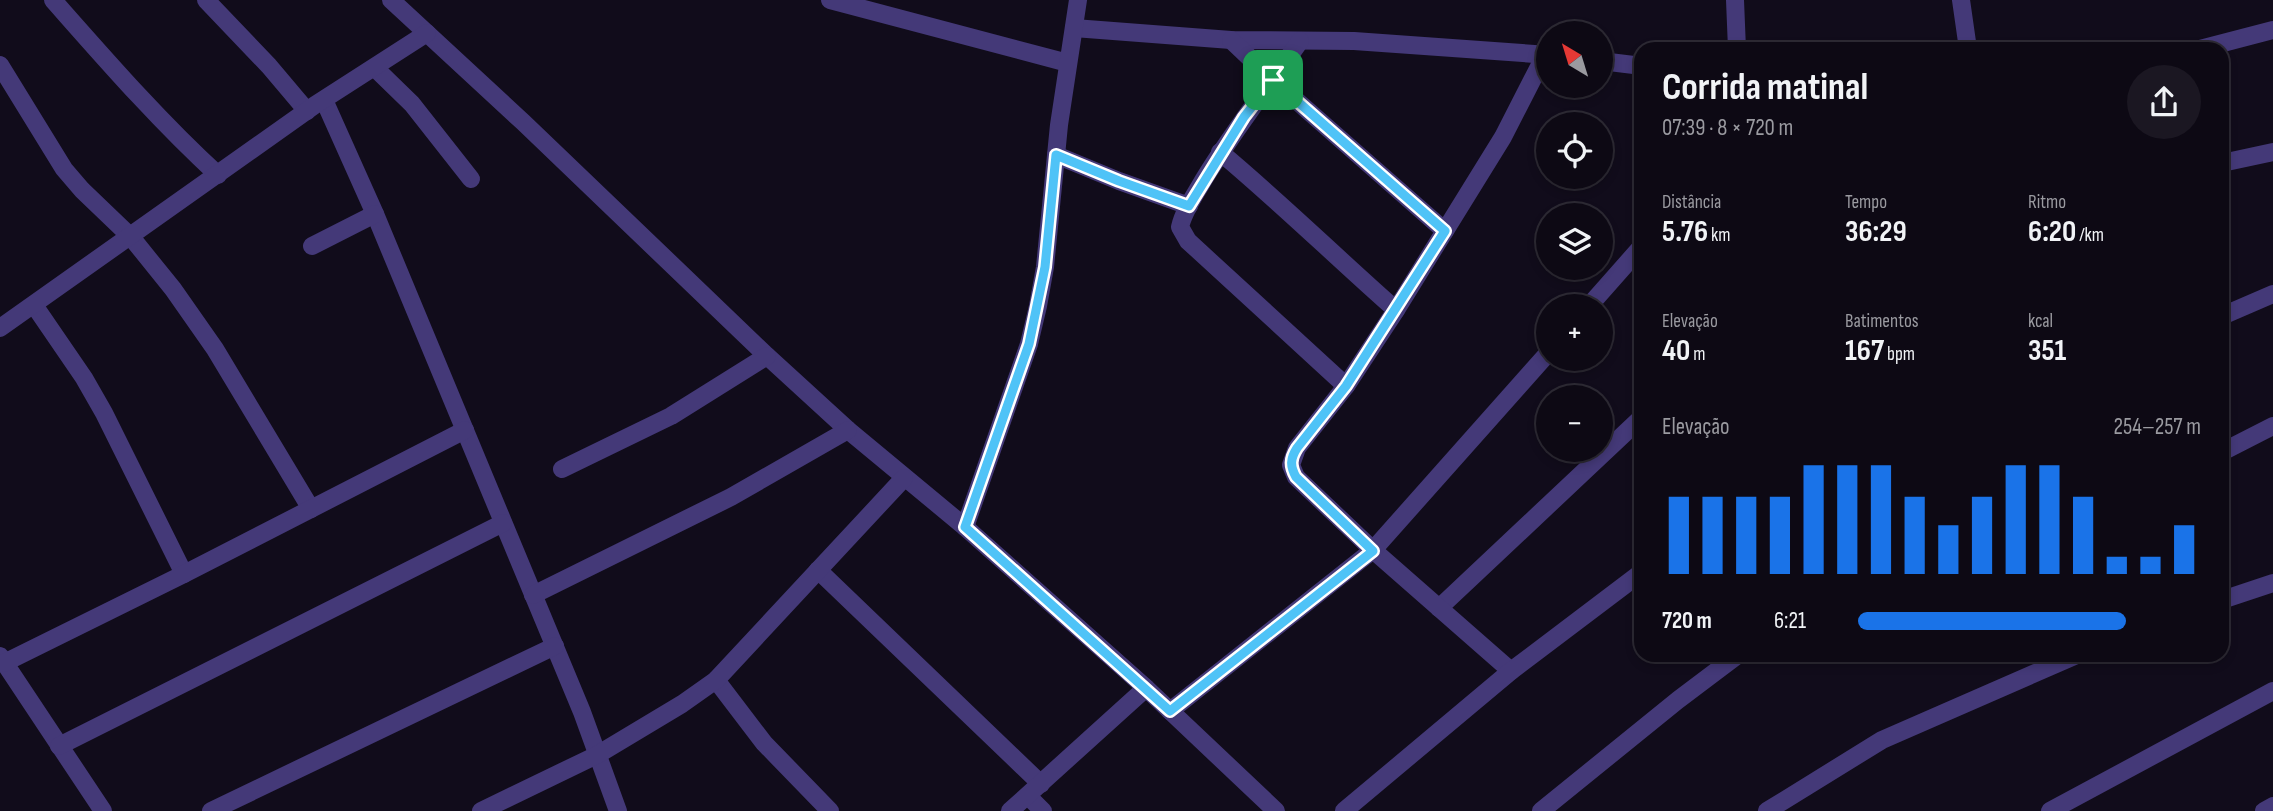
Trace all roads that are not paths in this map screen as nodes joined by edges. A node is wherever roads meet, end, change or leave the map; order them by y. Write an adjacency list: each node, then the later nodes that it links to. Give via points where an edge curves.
1 (53, 0): 31 (street)
2 (206, 0): 26 (street)
3 (391, 0): 10 (street)
4 (830, 0): 17 (street)
5 (1078, 0): 8 (street)
6 (1735, 0): 13 (street)
7 (1961, 0): 14 (street)
8 (1074, 28): 11 (street); 17 (street)
9 (2273, 30): 15 (street)
10 (427, 33): 21 (street); 45 (street)
11 (1231, 40): 12 (street); 23 (street)
12 (1300, 41): 16 (street); 23 (street)
13 (1737, 42)
14 (1967, 42)
15 (2227, 42)
16 (1536, 54)
17 (1068, 63): 29 (street)
18 (1614, 63): 20 (street)
19 (0, 65): 24 (street)
20 (1634, 65)
21 (375, 68): 25 (street); 32 (street, via 412,104)
22 (1536, 76): 35 (street)
23 (1273, 80): 27 (street); 35 (street)
24 (6, 90): 36 (street, via 64,169)
25 (324, 100): 26 (street); 34 (street)
26 (307, 111): 31 (street)
27 (1220, 152): 33 (street); 42 (street)
28 (2273, 152): 30 (street)
29 (1056, 155): 33 (street); 57 (street, via 1045,267 1029,344)
30 (2229, 161)
31 (218, 175): 36 (street)
32 (471, 179)
33 (1189, 206): 47 (street, via 1180,228 1184,236)
34 (375, 214): 37 (street); 50 (street)
35 (1445, 231): 42 (street)
36 (131, 237): 41 (street); 55 (street, via 215,349)
37 (312, 246)
38 (1634, 255): 39 (street)
39 (1600, 294)
40 (2273, 294): 43 (street)
41 (34, 305): 44 (street); 60 (street, via 104,413)
42 (1396, 310): 47 (street)
43 (2229, 313)
44 (0, 328)
45 (767, 356): 51 (street); 53 (street, via 671,416)
46 (1536, 367): 58 (street)
47 (1346, 386): 58 (street, via 1297,448 1291,465 1296,477)
48 (1634, 425): 65 (street)
49 (2273, 426): 52 (street)
50 (465, 430): 55 (street); 56 (street)
51 (848, 430): 54 (street); 63 (street, via 732,497)
52 (2229, 448)
53 (562, 469)
54 (904, 478): 57 (street); 59 (street)
55 (311, 509): 60 (street)
56 (503, 523): 63 (street); 75 (street)
57 (965, 527): 72 (street)
58 (1373, 551): 65 (street); 74 (street)
59 (818, 570): 71 (street); 77 (street)
60 (184, 574): 67 (street)
61 (1634, 578): 70 (street)
62 (2273, 583): 64 (street)
63 (533, 595): 66 (street)
64 (2229, 598)
65 (1439, 608): 70 (street)
66 (555, 646): 76 (street); 79 (street)
67 (2, 660): 75 (street)
68 (1729, 662): 87 (street)
69 (2061, 662): 88 (street, via 1882,740)
70 (1511, 671): 86 (street)
71 (716, 680): 76 (street); 82 (street, via 764,743)
72 (1146, 688): 74 (street); 77 (street)
73 (2273, 691): 89 (street)
74 (1170, 711): 85 (street)
75 (60, 746): 78 (street)
76 (597, 755): 80 (street); 81 (street)
77 (1035, 790): 83 (street); 84 (street)
78 (103, 811)
79 (211, 811)
80 (481, 811)
81 (618, 811)
82 (830, 811)
83 (1010, 811)
84 (1043, 811)
85 (1276, 811)
86 (1344, 811)
87 (1541, 811)
88 (1767, 811)
89 (2050, 811)

